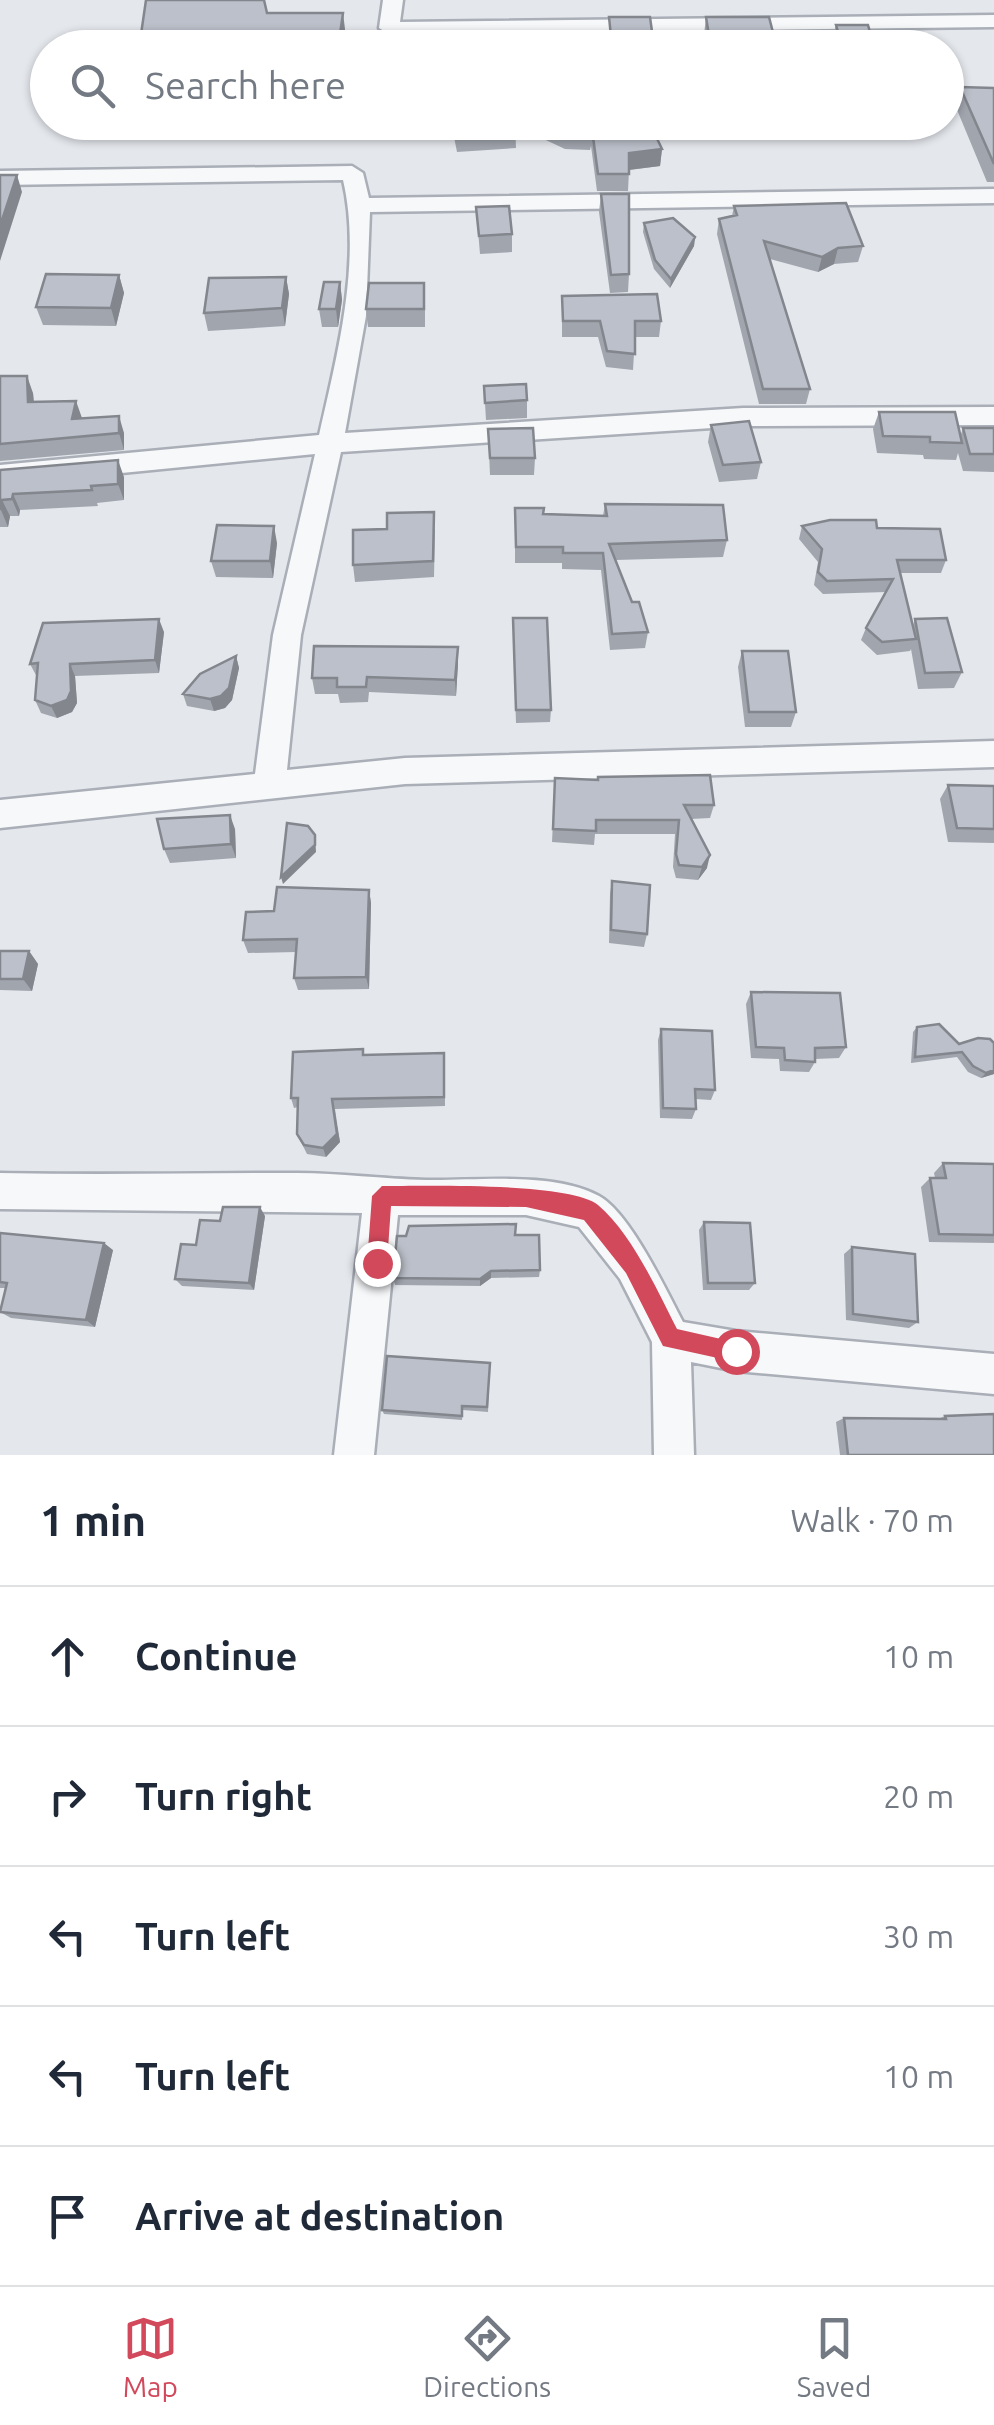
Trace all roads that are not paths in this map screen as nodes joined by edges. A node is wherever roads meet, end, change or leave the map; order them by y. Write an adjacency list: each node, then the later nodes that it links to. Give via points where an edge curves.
1 (393, 0): 2 (street, via 389,28)
2 (994, 20)
3 (0, 178): 5 (street, via 352,173)
4 (994, 196): 5 (street)
5 (362, 206): 7 (street, via 355,318)
6 (994, 416): 7 (street, via 743,418)
7 (331, 444): 8 (street); 10 (street, via 286,638)
8 (0, 475)
9 (994, 754): 10 (street, via 406,771)
10 (268, 785): 11 (street)
11 (0, 814)
12 (0, 1191): 13 (street)
13 (382, 1196): 14 (street, via 526,1198 590,1211 633,1266); 16 (street)
14 (671, 1339): 15 (street); 17 (street)
15 (994, 1374)
16 (354, 1455)
17 (674, 1455)

